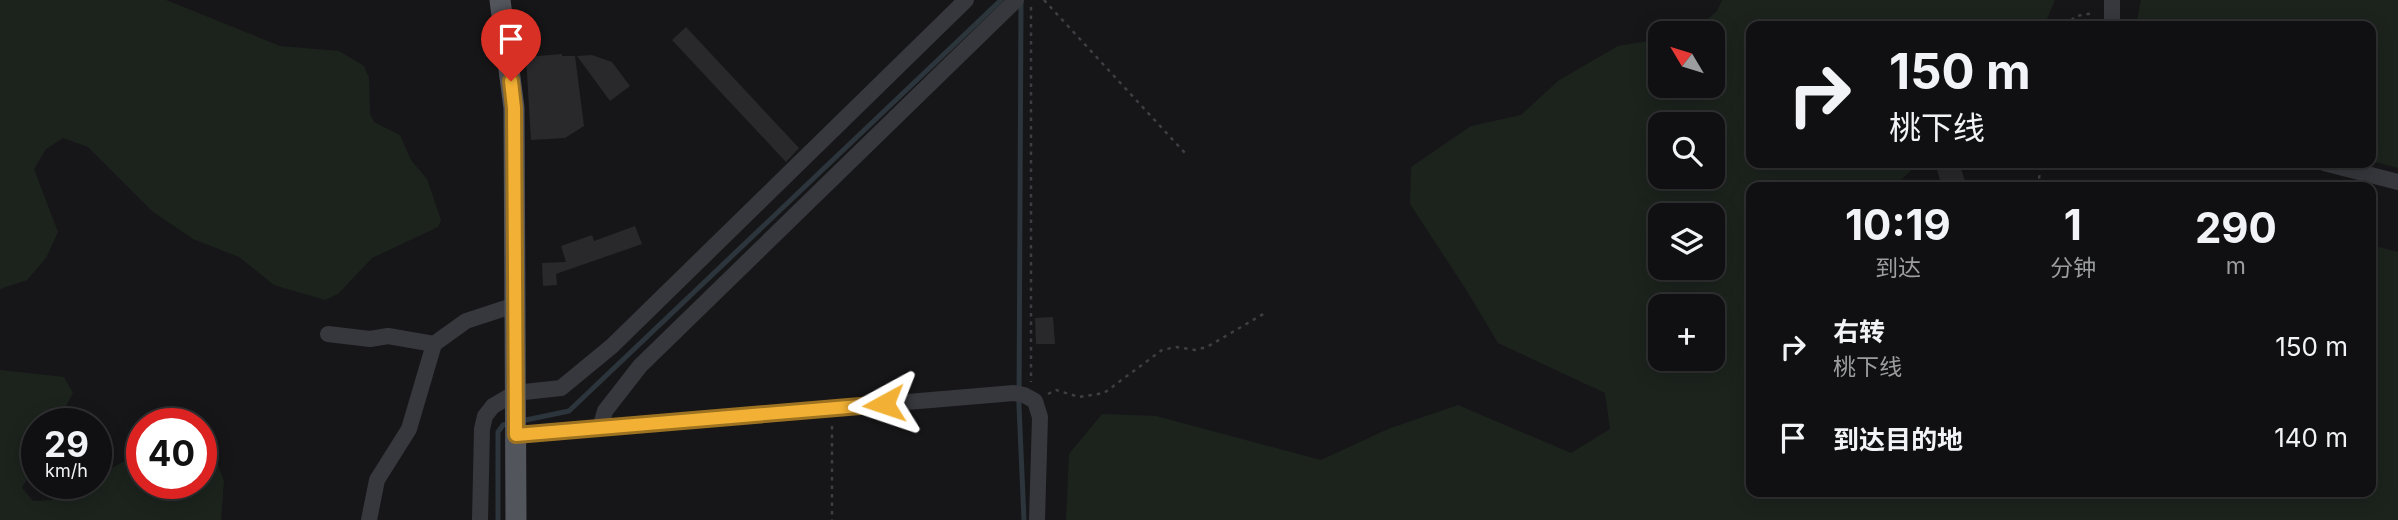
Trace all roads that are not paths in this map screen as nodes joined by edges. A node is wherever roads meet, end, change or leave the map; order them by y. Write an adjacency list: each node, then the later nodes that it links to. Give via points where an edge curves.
1 (500, 0): 6 (main road, via 514,108)
2 (966, 0): 9 (street, via 612,346 561,388)
3 (1016, 0): 10 (street, via 640,366 605,411)
4 (2344, 168): 5 (street)
5 (2398, 181)
6 (515, 305): 8 (street, via 466,321); 9 (main road)
7 (328, 334): 8 (street, via 370,339 388,335)
8 (433, 344): 12 (street, via 408,429 377,480)
9 (515, 393): 11 (main road); 13 (street, via 485,416)
10 (600, 428): 11 (street); 15 (street, via 1024,395 1035,401 1040,417)
11 (516, 435): 14 (main road)
12 (369, 520)
13 (480, 520)
14 (516, 520)
15 (1037, 520)

